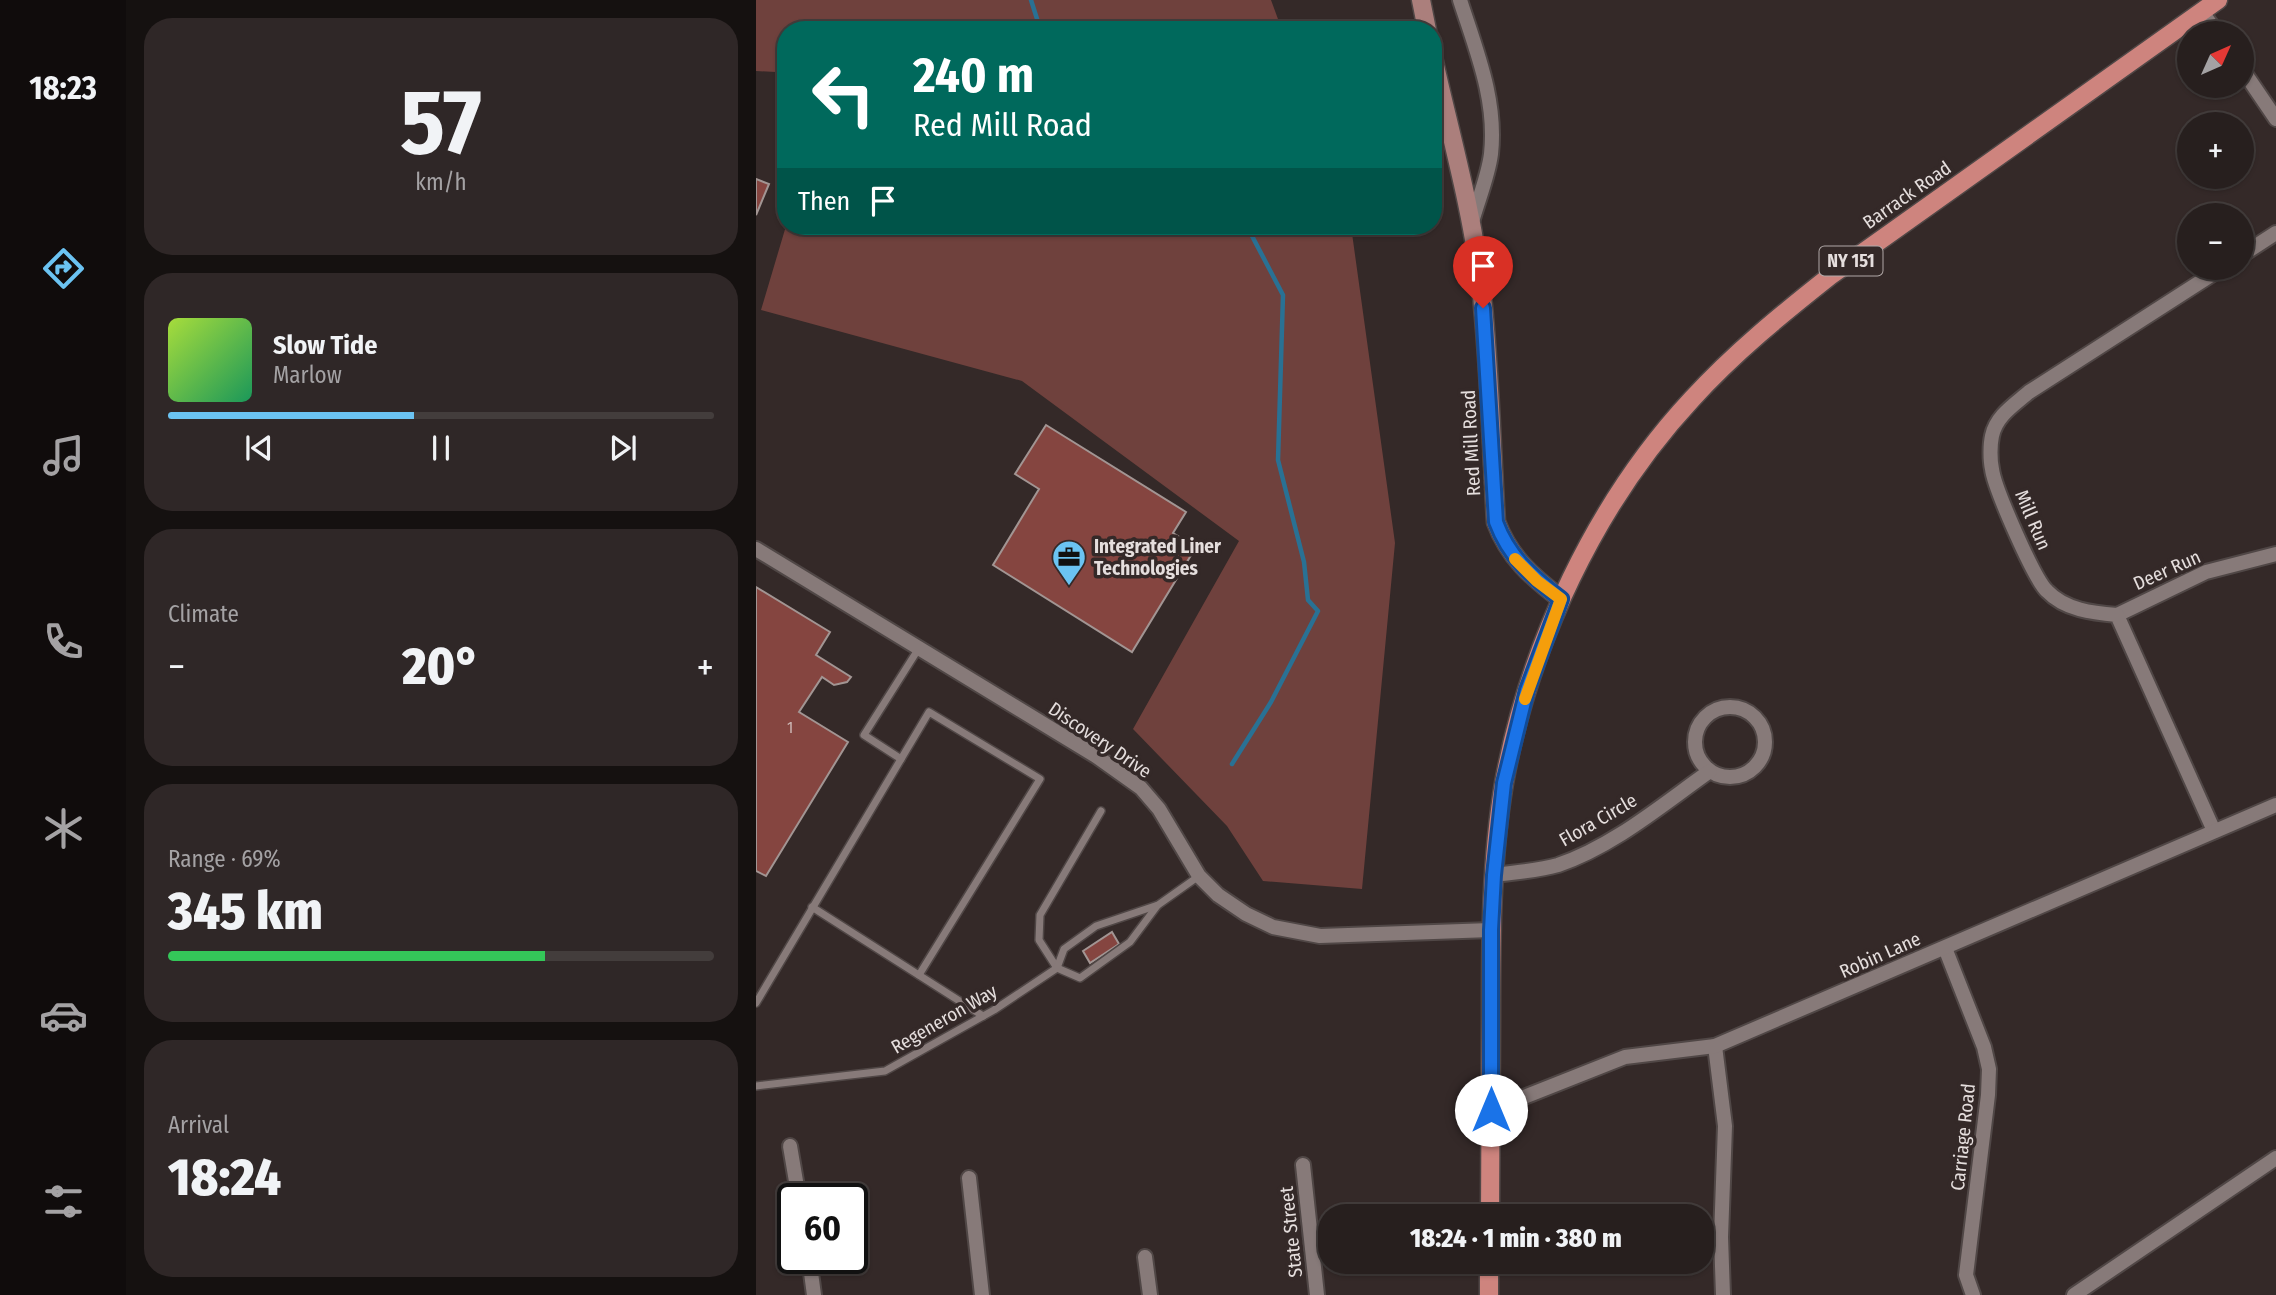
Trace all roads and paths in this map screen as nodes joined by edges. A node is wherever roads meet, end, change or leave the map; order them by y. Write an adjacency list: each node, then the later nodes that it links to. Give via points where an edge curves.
1 (1421, 0): 5 (street)
2 (1460, 0): 10 (street, via 1492,110 1489,163)
3 (2218, 0): 4 (main road, Barrack Road / NY 151)
4 (2202, 12): 6 (street); 16 (main road, Barrack Road / NY 151, via 1830,276 1743,349 1692,399 1623,487)
5 (1425, 21)
6 (2208, 21)
7 (2254, 87): 9 (street)
8 (1442, 95): 10 (street, Red Mill Road)
9 (2276, 119)
10 (1472, 223): 16 (street, Red Mill Road, via 1486,343 1496,522 1519,564)
11 (2276, 233): 12 (street)
12 (2254, 247)
13 (2203, 280): 17 (street, Mill Run, via 2029,393 2001,415 1992,436 1992,470 2046,591 2062,603 2093,614)
14 (756, 549): 18 (street, Discovery Drive)
15 (2276, 554): 17 (street, Deer Run, via 2206,572)
16 (1561, 599): 24 (main road, NY 151, via 1514,740 1504,783)
17 (2117, 615): 23 (street)
18 (919, 648): 19 (lane, via 864,735); 25 (street, Discovery Drive, via 1141,788)
19 (901, 759): 27 (lane); 31 (lane, via 929,712 1040,779)
20 (1710, 771): 20 (street, via 1732,777 1760,759 1765,737 1754,716 1733,707 1711,712 1703,720 1697,730 1696,752); 24 (street, Flora Circle, via 1580,856 1556,866)
21 (2276, 805): 23 (street, Robin Lane)
22 (1101, 811): 30 (lane, via 1040,915 1039,940)
23 (2214, 831): 29 (street, Robin Lane)
24 (1494, 875): 28 (main road, NY 151)
25 (1199, 876): 26 (lane, Regeneron Way); 28 (street, Discovery Drive, via 1246,914 1273,927 1320,936)
26 (1158, 905): 30 (lane, Regeneron Way, via 1096,926 1064,949); 30 (lane, Regeneron Way, via 1130,942 1080,978)
27 (812, 907): 31 (lane); 32 (lane)
28 (1491, 930): 36 (main road, NY 151)
29 (1945, 948): 34 (street, Robin Lane); 52 (street, Carriage Road, via 1989,1069 1966,1275)
30 (1056, 968): 33 (lane, Regeneron Way)
31 (919, 975): 33 (lane)
32 (756, 1003)
33 (983, 1016): 35 (lane, Regeneron Way, via 885,1071)
34 (1715, 1046): 36 (street, Robin Lane, via 1625,1057); 51 (street, via 1725,1126)
35 (756, 1086)
36 (1491, 1110): 42 (main road, NY 151)
37 (790, 1146): 41 (street)
38 (2276, 1158): 53 (street)
39 (1303, 1165): 49 (street, State Street)
40 (969, 1178): 47 (street)
41 (796, 1183)
42 (1490, 1204)
43 (1145, 1257): 48 (street)
44 (811, 1274): 46 (street)
45 (1489, 1274): 50 (main road)
46 (814, 1295)
47 (982, 1295)
48 (1150, 1295)
49 (1317, 1295)
50 (1489, 1295)
51 (1723, 1295)
52 (1973, 1295)
53 (2074, 1295)

